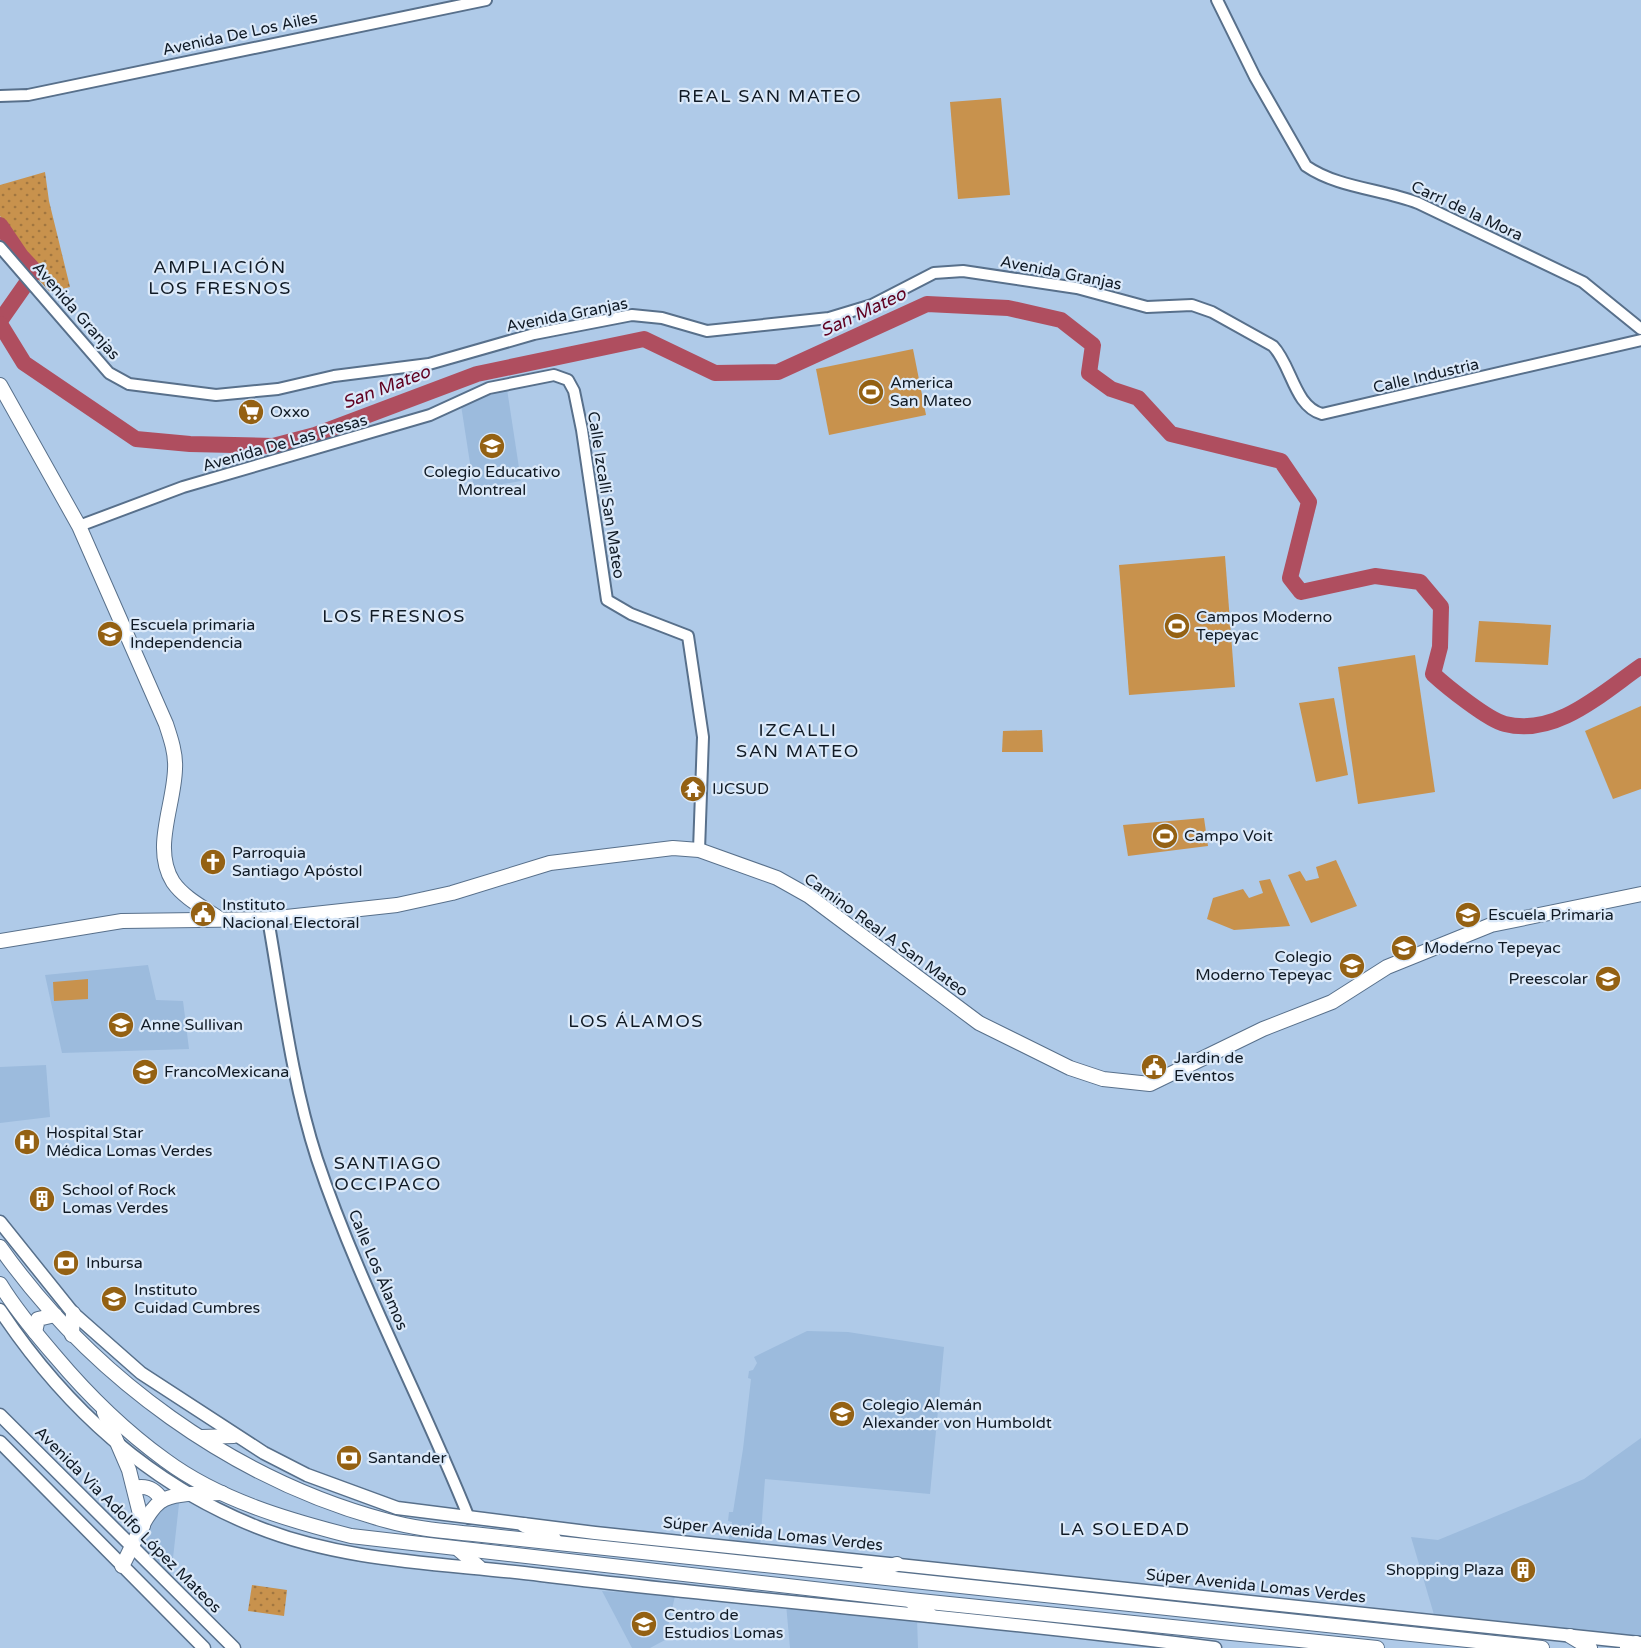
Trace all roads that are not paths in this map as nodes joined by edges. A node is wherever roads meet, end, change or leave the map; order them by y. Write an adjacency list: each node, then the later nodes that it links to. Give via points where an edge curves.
1 (486, 0): 3 (street, Avenida De Los Ailes, via 28,95)
2 (1216, 0): 5 (street, Carrl de la Mora, via 1306,166 1320,175 1418,203 1584,282)
3 (0, 96)
4 (1, 248): 6 (street, Avenida Granjas, via 109,373 129,384 216,395 429,364 534,334 632,315 662,318 708,331 829,318 872,305 934,273 963,271 1077,288 1147,307 1192,305)
5 (1641, 330)
6 (1255, 336): 7 (street, Calle Industria, via 1281,354 1304,404 1322,414)
7 (1641, 340)
8 (568, 380): 10 (street, Avenida De Las Presas, via 554,375 489,388 420,418 183,487); 11 (street, Calle Izcalli San Mateo, via 582,430 607,600 631,614 688,636 704,737)
9 (0, 385): 10 (main road)
10 (79, 526): 13 (main road, via 173,745 176,768 163,851 165,867 185,895)
11 (699, 850): 12 (main road, Camino Real A San Mateo, via 777,878 809,896 979,1023 1070,1068 1103,1079 1150,1084 1263,1029 1332,1002 1376,972 1491,925); 14 (main road, Camino Real A San Mateo, via 673,848 550,862 452,893 397,905)
12 (1641, 894)
13 (220, 919): 14 (main road, Camino Real A San Mateo); 15 (main road, Camino Real A San Mateo, via 122,921)
14 (268, 920): 35 (street, Calle Los Álamos, via 289,1043 317,1158)
15 (0, 941)
16 (0, 1222): 20 (main road, Súper Avenida Lomas Verdes)
17 (0, 1247): 21 (main road, Súper Avenida Lomas Verdes)
18 (0, 1284): 22 (main road)
19 (0, 1310): 29 (main road, via 45,1371)
20 (73, 1313): 23 (main road); 26 (main road, Súper Avenida Lomas Verdes, via 141,1373)
21 (55, 1315): 22 (main road, via 38,1319); 23 (main road, Súper Avenida Lomas Verdes)
22 (35, 1332): 24 (main road)
23 (72, 1335): 27 (main road, Súper Avenida Lomas Verdes, via 129,1386)
24 (102, 1406): 29 (main road); 31 (main road, via 166,1461)
25 (0, 1415): 40 (main road, Avenida Via Adolfo López Mateos)
26 (234, 1436): 27 (main road); 35 (main road, Súper Avenida Lomas Verdes, via 307,1475 371,1500 426,1514)
27 (202, 1437): 34 (main road, Súper Avenida Lomas Verdes, via 254,1469)
28 (0, 1442): 43 (main road)
29 (120, 1447): 30 (main road); 32 (main road)
30 (134, 1488): 33 (main road, via 154,1490); 37 (main road)
31 (224, 1492): 32 (main road); 38 (main road, via 288,1519)
32 (189, 1494): 33 (main road); 44 (main road, via 258,1527 334,1550)
33 (162, 1500): 37 (main road)
34 (356, 1511): 38 (main road, via 362,1523 359,1532); 39 (main road, Súper Avenida Lomas Verdes, via 415,1527)
35 (469, 1518): 36 (main road, Súper Avenida Lomas Verdes)
36 (524, 1525): 39 (main road); 42 (main road, Súper Avenida Lomas Verdes)
37 (143, 1526): 40 (main road)
38 (351, 1536): 41 (main road)
39 (564, 1544): 45 (main road, Súper Avenida Lomas Verdes)
40 (132, 1549): 43 (main road); 51 (main road, Avenida Via Adolfo López Mateos)
41 (459, 1550): 44 (main road); 46 (main road)
42 (897, 1564): 45 (main road); 48 (main road, Súper Avenida Lomas Verdes)
43 (122, 1566): 50 (main road)
44 (479, 1567): 47 (main road)
45 (860, 1575): 54 (main road, Súper Avenida Lomas Verdes)
46 (910, 1600): 47 (main road); 53 (main road)
47 (930, 1615): 52 (main road)
48 (1570, 1636): 49 (main road, Súper Avenida Lomas Verdes); 55 (main road)
49 (1635, 1645)
50 (204, 1648)
51 (234, 1648)
52 (1215, 1648)
53 (1377, 1648)
54 (1542, 1648)
55 (1590, 1648)

